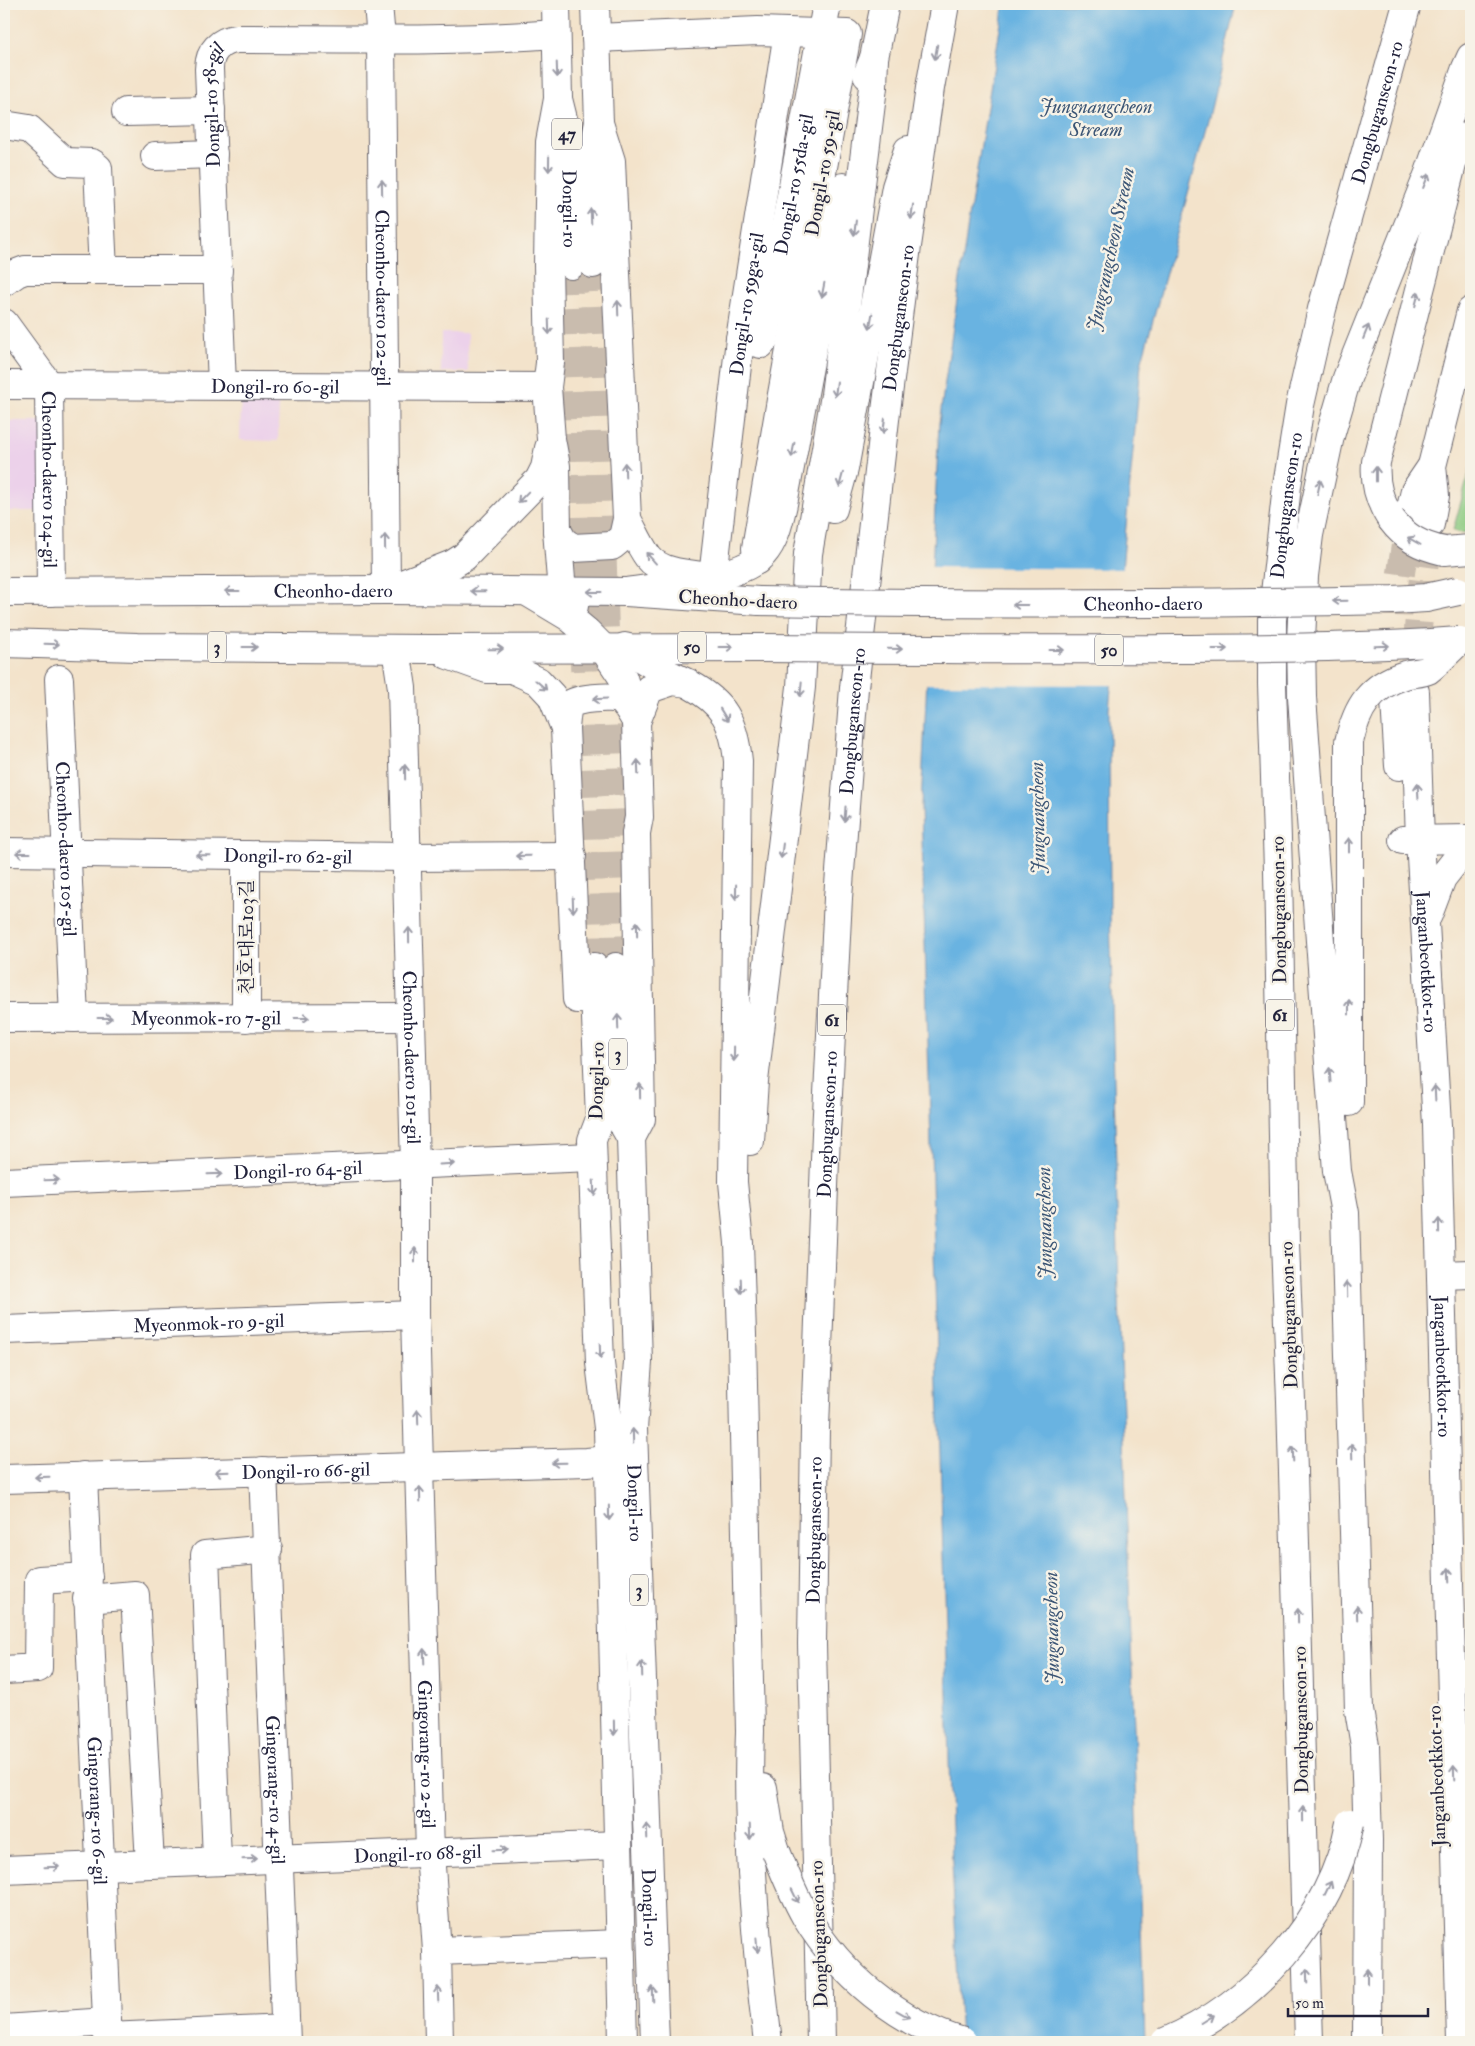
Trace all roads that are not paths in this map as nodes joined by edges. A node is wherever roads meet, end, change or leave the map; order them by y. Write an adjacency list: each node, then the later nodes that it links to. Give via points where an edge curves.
1 (378, 4): 12 (main road, Cheonho-daero 102-gil)
2 (556, 4): 10 (main road, Dongil-ro / 47)
3 (594, 4): 11 (main road, Dongil-ro / 47)
4 (828, 4): 9 (main road, Dongil-ro 55da-gil)
5 (885, 4): 13 (main road)
6 (945, 4): 15 (main road, Dongbuganseon-ro / 61, one-way to 15)
7 (1407, 4): 115 (main road, Dongbuganseon-ro / 61, one-way to 7, via 1285,1243 1272,620 1287,486 1300,406 1322,309)
8 (788, 32): 9 (main road, Dongil-ro 59-gil); 11 (main road, Dongil-ro 59-gil); 29 (main road, Dongil-ro 59ga-gil)
9 (822, 32): 29 (main road, Dongil-ro 55da-gil, via 764,340 761,344); 40 (main road, Dongil-ro 59-gil, via 847,34 781,400 756,548)
10 (556, 34): 12 (main road, Dongil-ro 58-gil); 17 (main road, Dongil-ro / 47, one-way to 17)
11 (596, 38): 20 (main road, Dongil-ro / 47)
12 (380, 39): 18 (main road, Dongil-ro 58-gil, via 228,40 218,45 210,57); 33 (main road, Cheonho-daero 102-gil, one-way to 12)
13 (874, 58): 40 (main road, one-way to 40, via 862,88 783,504 770,543); 50 (main road, one-way to 50, via 835,396 808,554)
14 (1471, 58): 77 (main road, one-way to 14, via 1337,1170 1302,696 1304,576 1324,463 1347,378)
15 (930, 88): 50 (main road, one-way to 50, via 896,187 844,469 818,557); 112 (main road, Dongbuganseon-ro / 61, one-way to 112, via 891,372 855,679 838,908 815,1428 812,1644)
16 (1471, 88): 37 (main road, one-way to 16, via 1382,506 1375,478 1376,462)
17 (558, 99): 20 (main road, Dongil-ro / 47, one-way to 20, via 569,143 582,265 590,164); 34 (main road, one-way to 34, via 550,142 550,363)
18 (210, 110): 19 (main road); 22 (main road, Dongil-ro 58-gil)
19 (126, 112)
20 (599, 123): 36 (main road, one-way to 20, via 611,161)
21 (4, 125): 24 (main road, via 29,130 65,162 92,163 98,168)
22 (213, 154): 23 (main road); 25 (main road, Dongil-ro 58-gil)
23 (155, 156)
24 (103, 270): 25 (main road); 26 (main road, via 25,270)
25 (218, 270): 32 (main road, Dongil-ro 58-gil)
26 (4, 282)
27 (1471, 316): 37 (main road, via 1432,466 1415,491)
28 (4, 323): 31 (main road, Cheonho-daero 104-gil)
29 (740, 339): 41 (main road, Dongil-ro 59ga-gil)
30 (4, 385): 31 (main road, Dongil-ro 60-gil)
31 (49, 386): 32 (main road, Dongil-ro 60-gil); 45 (main road, Cheonho-daero 104-gil)
32 (222, 386): 33 (main road, Dongil-ro 60-gil)
33 (385, 387): 34 (main road, Dongil-ro 60-gil); 43 (main road, Cheonho-daero 102-gil, one-way to 33)
34 (547, 387): 35 (main road)
35 (551, 439): 38 (main road, via 556,466); 43 (main road, one-way to 43, via 539,480 464,557)
36 (627, 519): 38 (main road, via 623,537 612,546 573,548 563,542); 41 (main road, one-way to 36, via 658,566 649,558)
37 (1410, 520): 39 (main road, one-way to 37, bridge, via 1444,551 1419,544 1409,538)
38 (557, 530): 47 (main road)
39 (1471, 549)
40 (757, 560): 41 (main road)
41 (713, 577): 48 (main road); 49 (main road)
42 (1464, 589): 49 (main road, Cheonho-daero, one-way to 49, bridge, via 1426,598 1393,600 1177,604)
43 (386, 590): 45 (main road, Cheonho-daero, one-way to 45); 46 (main road, Cheonho-daero, one-way to 43)
44 (4, 592): 45 (main road, Cheonho-daero)
45 (51, 592)
46 (526, 592): 47 (main road, Cheonho-daero); 53 (main road)
47 (562, 592): 48 (main road, Cheonho-daero, one-way to 47); 53 (main road)
48 (626, 592): 49 (main road, Cheonho-daero)
49 (759, 601)
50 (804, 634): 78 (main road, one-way to 78, via 801,687 754,1081 748,1183)
51 (1465, 640): 53 (main road, 50, one-way to 51, bridge, via 1317,648); 77 (main road, one-way to 51, bridge, via 1349,1169 1349,742 1353,725 1371,693 1387,682 1426,671)
52 (4, 643): 54 (main road, 3, one-way to 54)
53 (614, 647): 55 (main road, 3, one-way to 53); 57 (main road); 59 (main road)
54 (396, 649): 55 (main road, 3); 67 (main road, Cheonho-daero 101-gil, one-way to 54, via 402,688)
55 (430, 649): 60 (main road, one-way to 60, via 487,669 512,670 538,681 552,696)
56 (59, 679): 64 (main road, Cheonho-daero 105-gil)
57 (688, 683): 59 (main road, via 673,682 649,689); 78 (main road, one-way to 78, via 713,698 736,736 733,1182)
58 (1405, 696): 61 (main road, Janganbeotkkot-ro)
59 (636, 722): 60 (main road, one-way to 60, via 621,700 575,700 570,705); 73 (main road, one-way to 59, via 641,1119)
60 (565, 728): 66 (main road)
61 (1412, 840): 62 (main road); 68 (main road, Janganbeotkkot-ro); 94 (main road, Janganbeotkkot-ro, via 1420,1155)
62 (1471, 840): 68 (main road, via 1442,878)
63 (4, 852): 64 (main road, Dongil-ro 62-gil, one-way to 63)
64 (66, 853): 65 (main road, Dongil-ro 62-gil, one-way to 64); 71 (main road, Cheonho-daero 105-gil)
65 (246, 855): 67 (main road, Dongil-ro 62-gil); 72 (main road, 천호대로103길)
66 (572, 856): 67 (main road, Dongil-ro 62-gil, one-way to 67); 74 (main road, one-way to 74, via 584,1120)
67 (407, 857): 69 (main road, Cheonho-daero 101-gil, one-way to 67)
68 (1426, 923): 80 (main road, Janganbeotkkot-ro, one-way to 68)
69 (410, 1017): 72 (main road, Myeonmok-ro 7-gil, one-way to 69); 75 (main road, Cheonho-daero 101-gil)
70 (4, 1018): 71 (main road, Myeonmok-ro 7-gil)
71 (74, 1018): 72 (main road, Myeonmok-ro 7-gil, one-way to 72)
72 (246, 1018)
73 (631, 1138): 74 (main road, Dongil-ro / 3, one-way to 74, via 620,1119 605,967 600,1119); 110 (main road, Dongil-ro / 3, one-way to 73, via 633,1429 638,1362)
74 (592, 1148): 75 (main road, Dongil-ro 64-gil, one-way to 74); 83 (main road, Dongil-ro / 3, one-way to 83, via 600,1363 608,1428)
75 (415, 1166): 76 (main road, Dongil-ro 64-gil, one-way to 75); 81 (main road, Cheonho-daero 101-gil, one-way to 75)
76 (4, 1182)
77 (1345, 1214): 92 (main road, one-way to 77)
78 (739, 1243): 93 (main road, one-way to 93)
79 (1471, 1274): 80 (main road)
80 (1441, 1275): 90 (main road, Janganbeotkkot-ro, one-way to 80)
81 (415, 1315): 82 (main road, Myeonmok-ro 9-gil); 84 (main road, Cheonho-daero 101-gil, one-way to 81)
82 (4, 1330)
83 (608, 1460): 84 (main road, Dongil-ro 66-gil, one-way to 84); 95 (main road, Dongil-ro / 3, one-way to 95)
84 (419, 1466): 85 (main road, Dongil-ro 66-gil); 96 (main road, Gingorang-ro 2-gil, one-way to 84)
85 (263, 1471): 86 (main road, Dongil-ro 66-gil, one-way to 86); 88 (main road, Gingorang-ro 4-gil)
86 (83, 1476): 87 (main road, Dongil-ro 66-gil, one-way to 87); 89 (main road, Gingorang-ro 6-gil)
87 (4, 1479)
88 (268, 1549): 97 (main road, Gingorang-ro 4-gil); 98 (main road, via 205,1555)
89 (88, 1588): 91 (main road, via 39,1580 38,1668); 99 (main road, via 135,1595); 100 (main road, Gingorang-ro 6-gil)
90 (1460, 1614): 94 (main road, Janganbeotkkot-ro, one-way to 90)
91 (4, 1670)
92 (1359, 1710): 114 (main road, one-way to 92, bridge, via 1193,2028 1241,1996 1281,1958 1327,1891 1346,1844 1350,1823); 116 (main road, one-way to 92, via 1368,1840 1365,1746)
93 (750, 1731): 111 (main road, one-way to 111, via 750,1861); 113 (main road, one-way to 113, bridge, via 770,1832 806,1917 836,1958 877,1997 925,2026)
94 (1455, 1821): 105 (main road, Janganbeotkkot-ro)
95 (618, 1845): 96 (main road, Dongil-ro 68-gil, one-way to 95); 102 (main road, Dongil-ro / 3)
96 (430, 1852): 97 (main road, Dongil-ro 68-gil); 103 (main road, Gingorang-ro 2-gil)
97 (278, 1858): 98 (main road, Dongil-ro 68-gil, one-way to 97); 107 (main road, Gingorang-ro 4-gil)
98 (218, 1860): 99 (main road, Dongil-ro 68-gil)
99 (150, 1863): 100 (main road, Dongil-ro 68-gil)
100 (101, 1865): 101 (main road, Dongil-ro 68-gil, one-way to 100); 106 (main road, Gingorang-ro 6-gil)
101 (4, 1870)
102 (620, 1944): 103 (main road, Dongil-ro); 109 (main road, Dongil-ro / 3)
103 (437, 1951): 108 (main road, Gingorang-ro 2-gil, one-way to 103)
104 (4, 2029): 106 (main road)
105 (1456, 2030)
106 (108, 2034): 107 (main road, Gingorang-ro 4-gil)
107 (286, 2036)
108 (439, 2042)
109 (623, 2042)
110 (655, 2042)
111 (768, 2042)
112 (821, 2042)
113 (963, 2042)
114 (1165, 2042)
115 (1309, 2042)
116 (1367, 2042)

